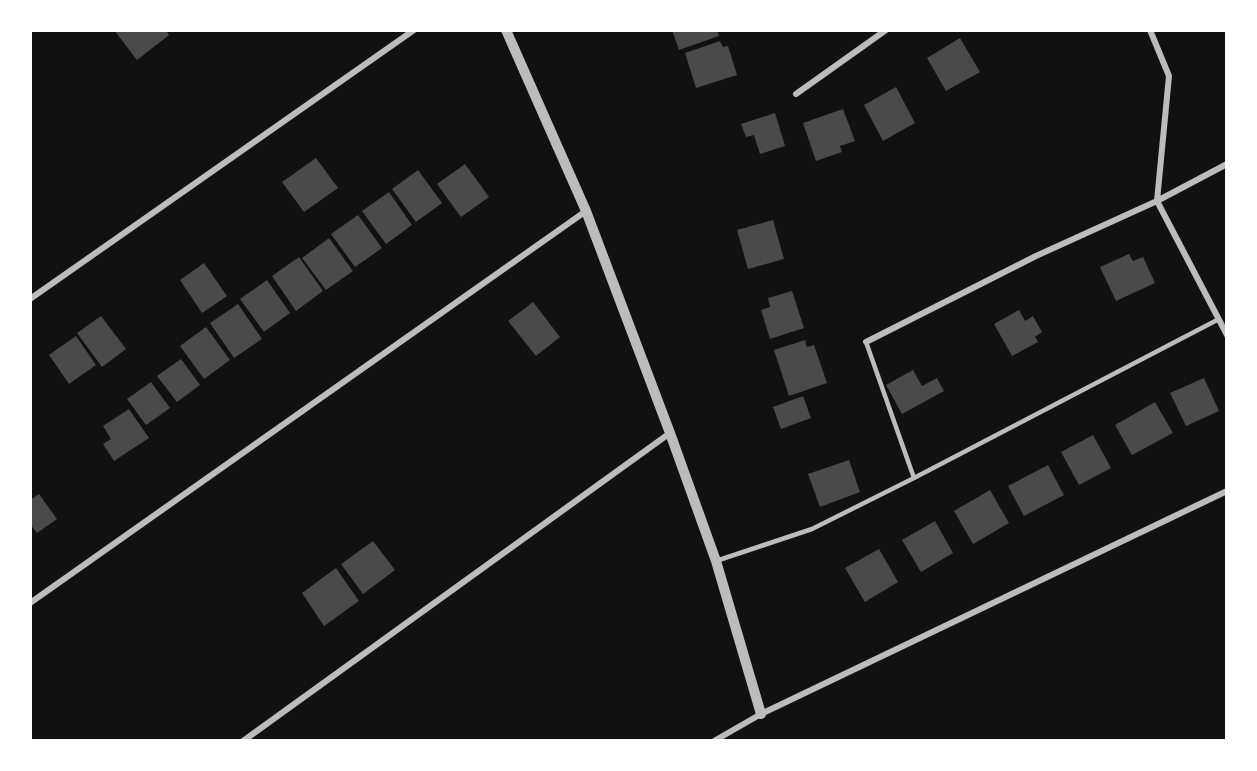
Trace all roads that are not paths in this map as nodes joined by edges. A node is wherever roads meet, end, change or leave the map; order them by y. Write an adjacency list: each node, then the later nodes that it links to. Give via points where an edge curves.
1 (414, 30): 9 (street)
2 (506, 30): 8 (street)
3 (886, 30): 5 (street)
4 (1150, 30): 7 (street, via 1169,76)
5 (796, 94)
6 (1227, 164): 7 (street)
7 (1157, 201): 10 (street); 12 (street, via 1036,256)
8 (586, 211): 13 (street); 17 (street)
9 (30, 299)
10 (1219, 319): 11 (street); 14 (lane)
11 (1227, 335)
12 (866, 342): 14 (lane)
13 (670, 433): 16 (street); 19 (street)
14 (914, 478): 16 (lane, via 812,528)
15 (1227, 491): 18 (street)
16 (716, 561): 18 (street)
17 (30, 603)
18 (761, 714): 20 (street)
19 (243, 741)
20 (714, 741)

